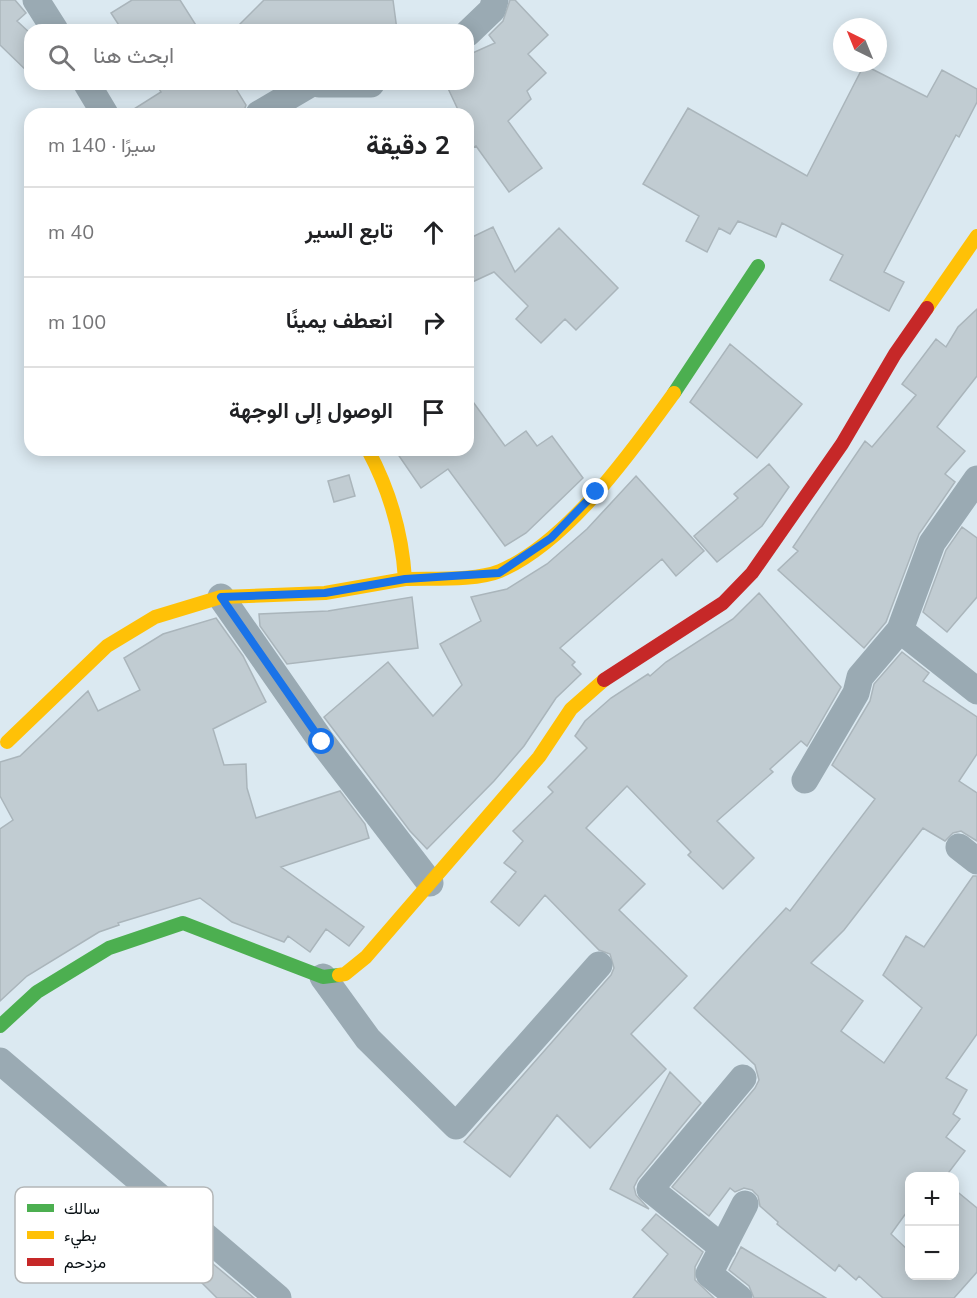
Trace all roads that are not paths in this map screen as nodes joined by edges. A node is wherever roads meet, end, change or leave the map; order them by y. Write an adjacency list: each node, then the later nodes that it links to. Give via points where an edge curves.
1 (36, 0): 3 (street)
2 (495, 0): 4 (street, via 492,10)
3 (51, 24)
4 (474, 27)
5 (91, 90): 7 (street)
6 (300, 90): 8 (street)
7 (101, 108)
8 (269, 108)
9 (975, 243): 19 (street, via 901,345 842,444 752,573 723,603 599,683 571,709 539,757)
10 (758, 266): 13 (street, via 653,419 596,492 551,538 499,573)
11 (372, 456): 13 (street, via 384,476 404,548)
12 (977, 479): 15 (street, via 932,543)
13 (405, 579): 14 (street, via 325,593)
14 (221, 597): 17 (street, via 155,616 107,646); 19 (street, via 322,742)
15 (900, 630): 16 (street); 18 (street, via 860,678 856,693)
16 (977, 691)
17 (7, 742)
18 (805, 780)
19 (430, 882): 21 (street, via 366,957 345,974)
20 (599, 965): 21 (street, via 456,1126 369,1039)
21 (323, 977): 22 (street, via 183,923 109,948 38,992)
22 (0, 1026)
23 (0, 1061): 25 (street)
24 (743, 1077): 28 (street, via 650,1189)
25 (148, 1187)
26 (745, 1204): 28 (street)
27 (213, 1243): 29 (street)
28 (723, 1248): 30 (street, via 710,1274)
29 (278, 1298)
30 (739, 1298)

